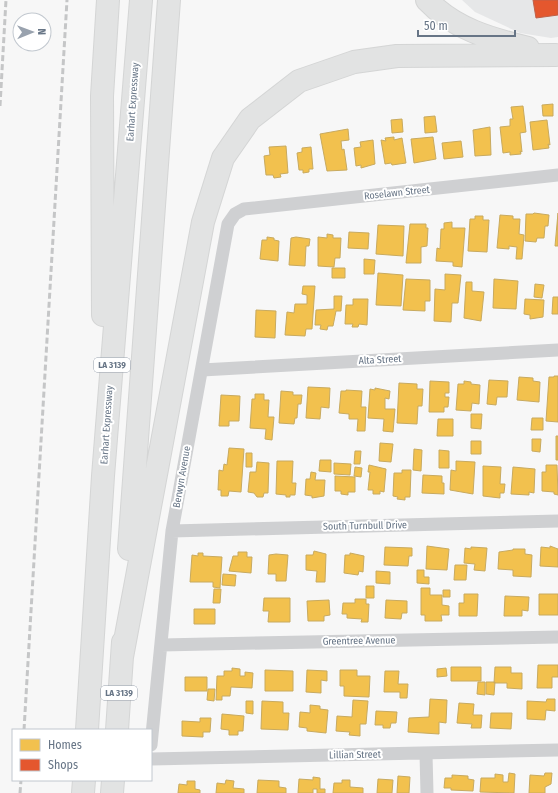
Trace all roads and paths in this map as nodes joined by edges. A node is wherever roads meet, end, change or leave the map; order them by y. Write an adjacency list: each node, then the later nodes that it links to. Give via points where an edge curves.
1 (108, 0): 9 (highway, via 102,96)
2 (140, 0): 9 (highway, Earhart Expressway / LA 3139)
3 (169, 0): 14 (highway, LA 3139)
4 (427, 0): 14 (highway, via 464,28 503,42 556,55 397,56 354,62 299,81 250,119 223,158 203,222)
5 (558, 175): 6 (street, Roselawn Street, via 244,209)
6 (237, 214): 8 (street, Berwyn Avenue, via 228,224)
7 (558, 350): 8 (street, Alta Street)
8 (202, 370): 11 (street, Berwyn Avenue)
9 (103, 476): 15 (highway, Earhart Expressway / LA 3139)
10 (558, 521): 11 (street, South Turnbull Drive)
11 (172, 531): 13 (street, Berwyn Avenue)
12 (558, 637): 13 (street, Greentree Avenue)
13 (161, 645): 17 (street, Berwyn Avenue)
14 (122, 657): 16 (highway, LA 3139)
15 (87, 729)
16 (117, 729)
17 (152, 735)
18 (558, 750): 19 (street, Lillian Street)
19 (426, 754): 20 (street, Lillian Street); 25 (street)
20 (152, 759)
21 (84, 781): 23 (highway)
22 (113, 781): 24 (highway)
23 (83, 793)
24 (112, 793)
25 (427, 793)

